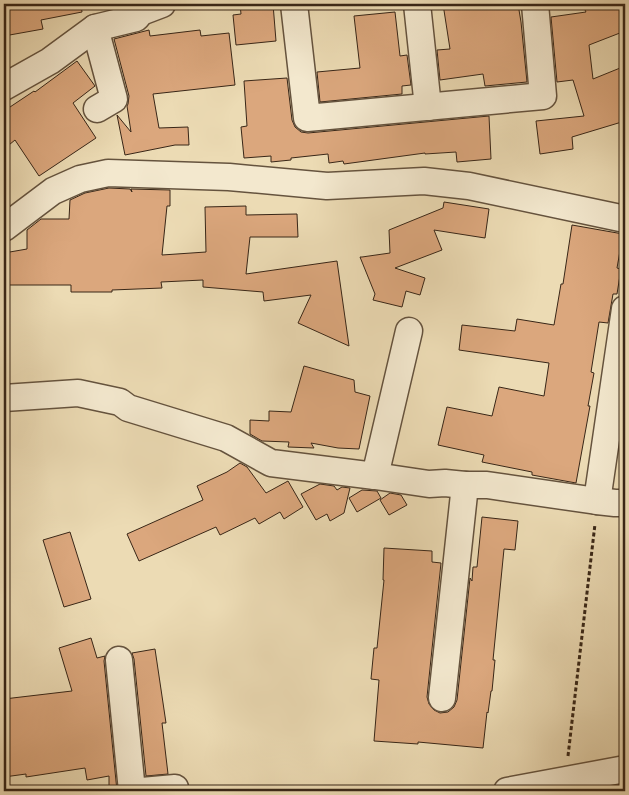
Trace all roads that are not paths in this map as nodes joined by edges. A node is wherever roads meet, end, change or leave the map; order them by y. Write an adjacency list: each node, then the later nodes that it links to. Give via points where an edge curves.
1 (162, 4): 5 (street, via 141,12 136,18)
2 (294, 4): 8 (street, via 307,118)
3 (417, 4): 8 (street)
4 (535, 4): 8 (street, via 543,96)
5 (95, 28): 6 (street, via 50,61); 7 (street)
6 (4, 87)
7 (115, 100)
8 (428, 107)
9 (625, 219): 10 (street, via 469,186 424,181 326,186 229,177 108,173 80,179 53,192)
10 (4, 228)
11 (625, 309): 16 (street)
12 (409, 331): 14 (street)
13 (4, 398): 14 (street, via 78,394 120,402 128,408 226,438 271,463)
14 (375, 476): 15 (street, via 429,484)
15 (464, 485): 16 (street); 19 (street)
16 (598, 501): 17 (street)
17 (625, 503)
18 (119, 660): 23 (street)
19 (442, 698)
20 (625, 769): 21 (street)
21 (575, 785): 25 (street)
22 (174, 788): 24 (street)
23 (132, 791)
24 (142, 791)
25 (507, 791)

